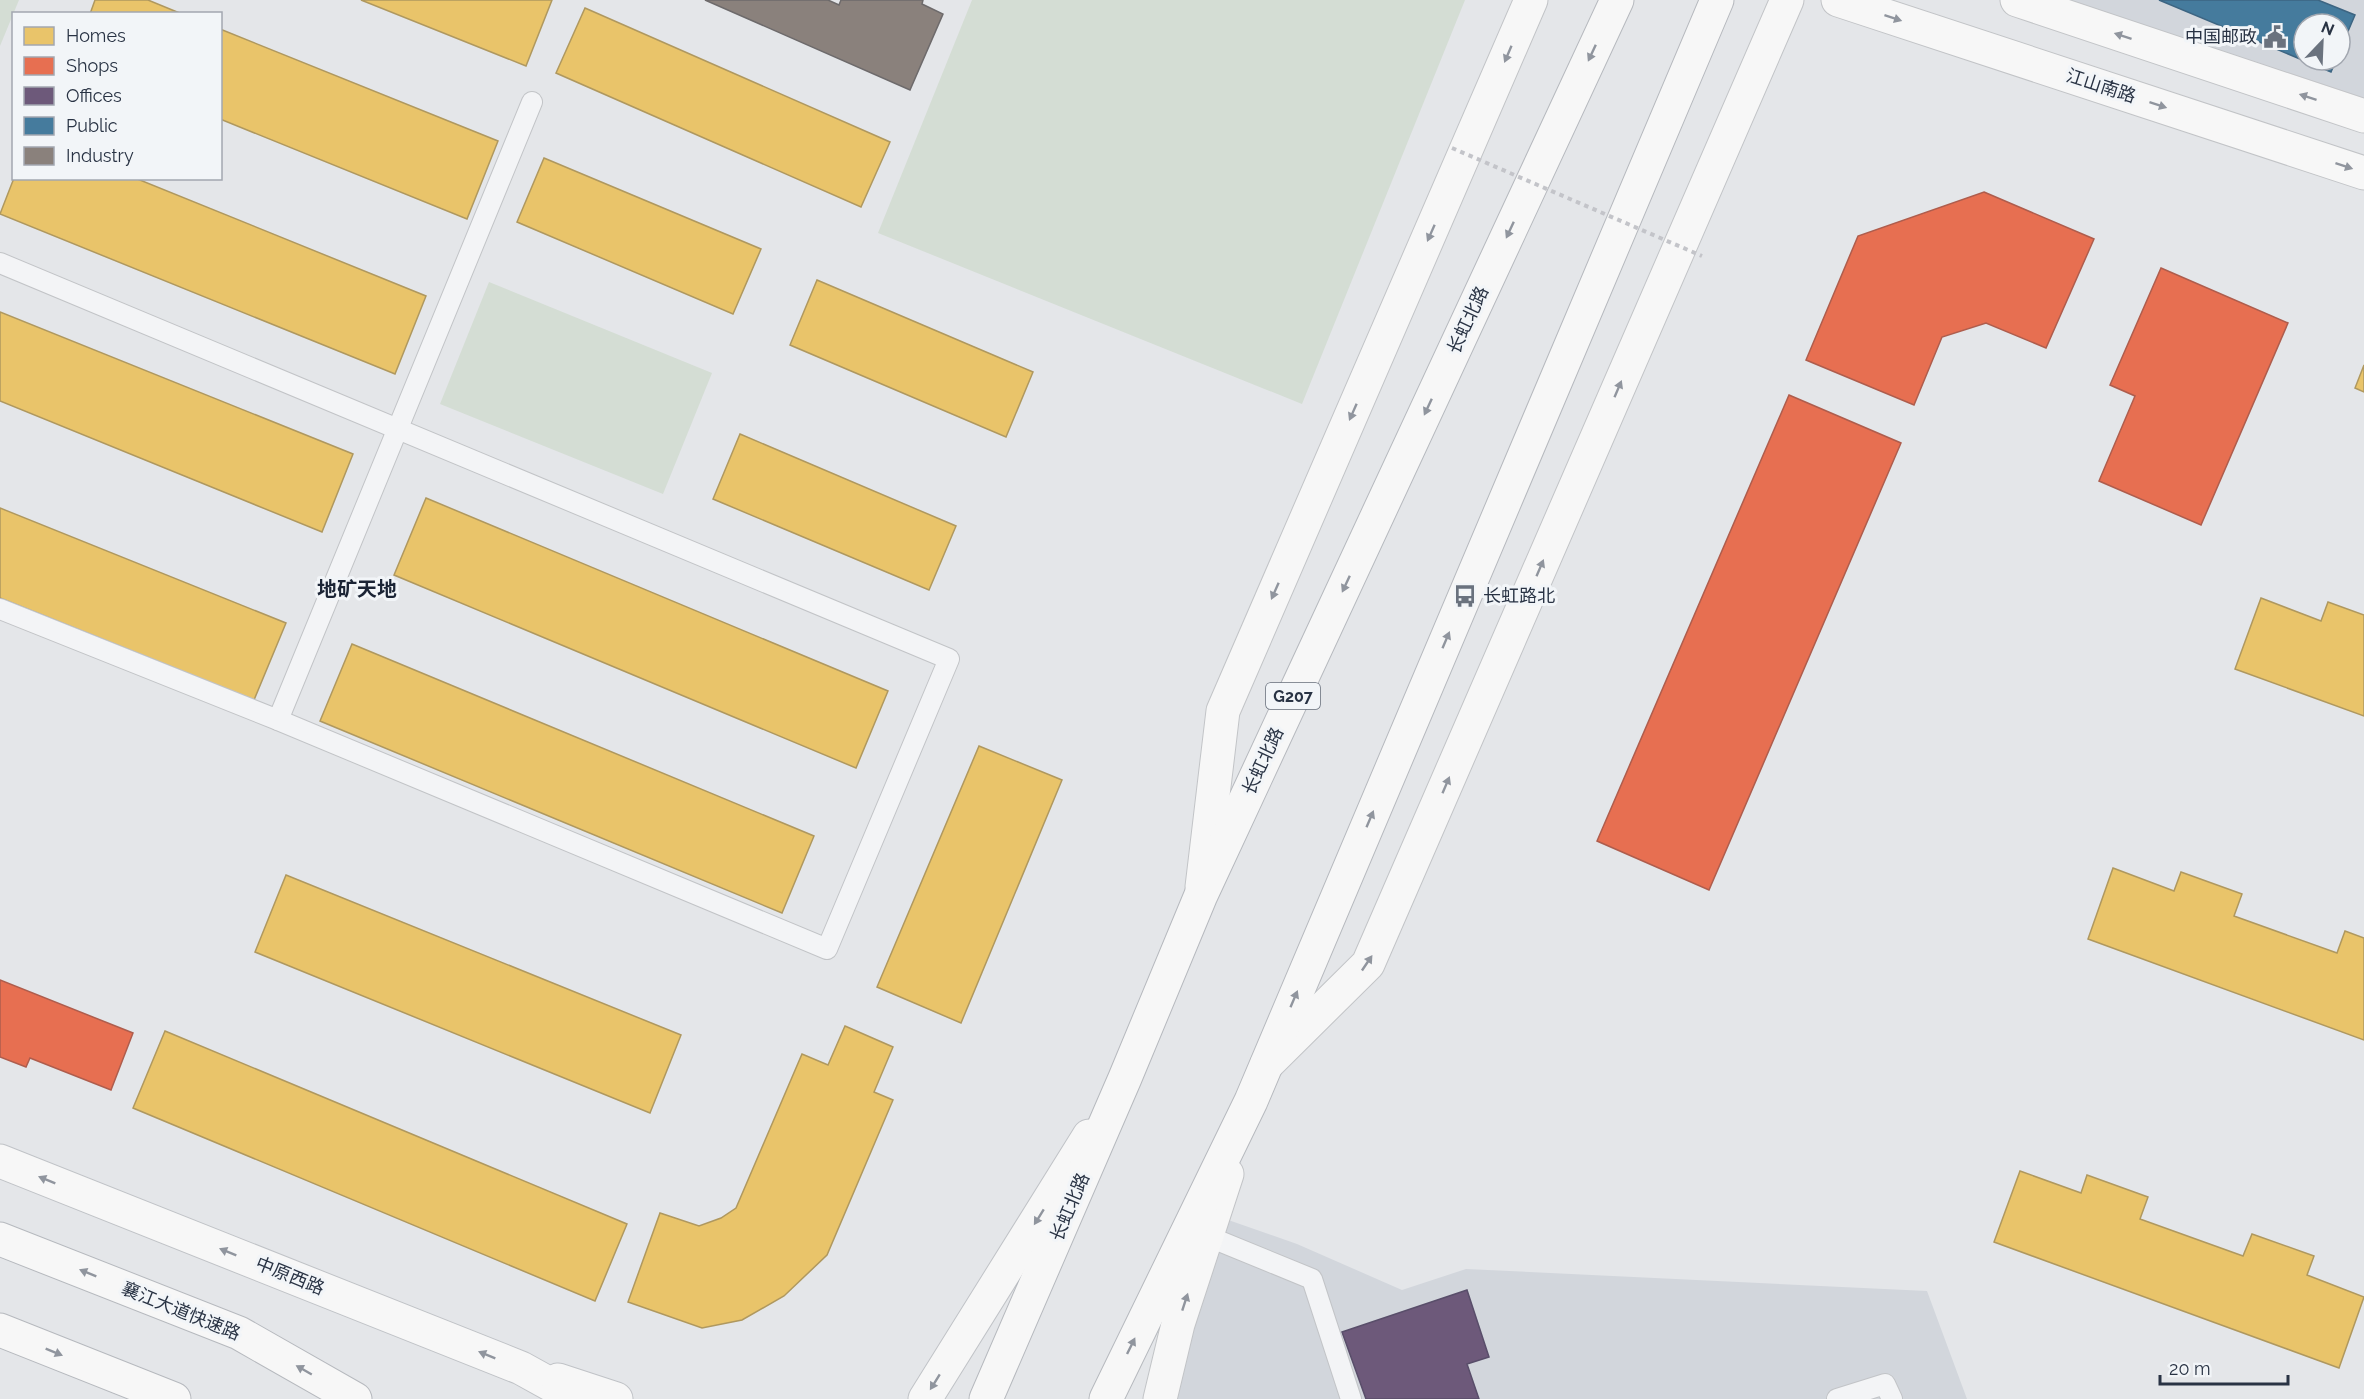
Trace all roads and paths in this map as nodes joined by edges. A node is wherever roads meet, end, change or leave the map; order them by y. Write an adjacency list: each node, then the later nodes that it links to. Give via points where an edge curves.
1 (1531, 0): 16 (main road, one-way to 16, via 1223,711)
2 (1617, 0): 16 (main road, 长虹北路 / G207, one-way to 16)
3 (1717, 0): 17 (main road, one-way to 3)
4 (1787, 0): 17 (main road, one-way to 4, via 1368,964)
5 (1838, 0): 10 (main road, 江山南路, one-way to 10)
6 (2017, 0): 8 (main road, one-way to 6)
7 (532, 102): 13 (lane)
8 (2364, 116)
9 (1452, 148): 11 (path, bridge)
10 (2364, 173)
11 (1702, 256)
12 (0, 263): 13 (lane)
13 (398, 429): 15 (lane); 15 (lane, via 948,659 944,669 827,949)
14 (0, 609): 15 (lane)
15 (278, 720)
16 (1201, 895): 18 (main road, 长虹北路 / G207)
17 (1267, 1064): 19 (main road)
18 (1125, 1078): 29 (main road, one-way to 29); 30 (main road, 长虹北路 / G207)
19 (1251, 1101): 21 (main road); 31 (main road, one-way to 19)
20 (0, 1161): 24 (main road, 中原西路, one-way to 20)
21 (1207, 1236): 32 (main road, one-way to 21, via 1178,1324); 33 (lane, via 1312,1279)
22 (0, 1239): 26 (main road, 襄江大道快速路, one-way to 22, via 239,1333)
23 (0, 1330): 25 (main road, one-way to 25)
24 (521, 1368): 27 (main road, 中原西路); 28 (main road)
25 (174, 1399)
26 (355, 1399)
27 (577, 1399)
28 (616, 1399)
29 (925, 1399)
30 (986, 1399)
31 (1106, 1399)
32 (1160, 1399)
33 (1352, 1399)
34 (1836, 1399): 35 (lane, via 1885,1384)
35 (1892, 1399)

